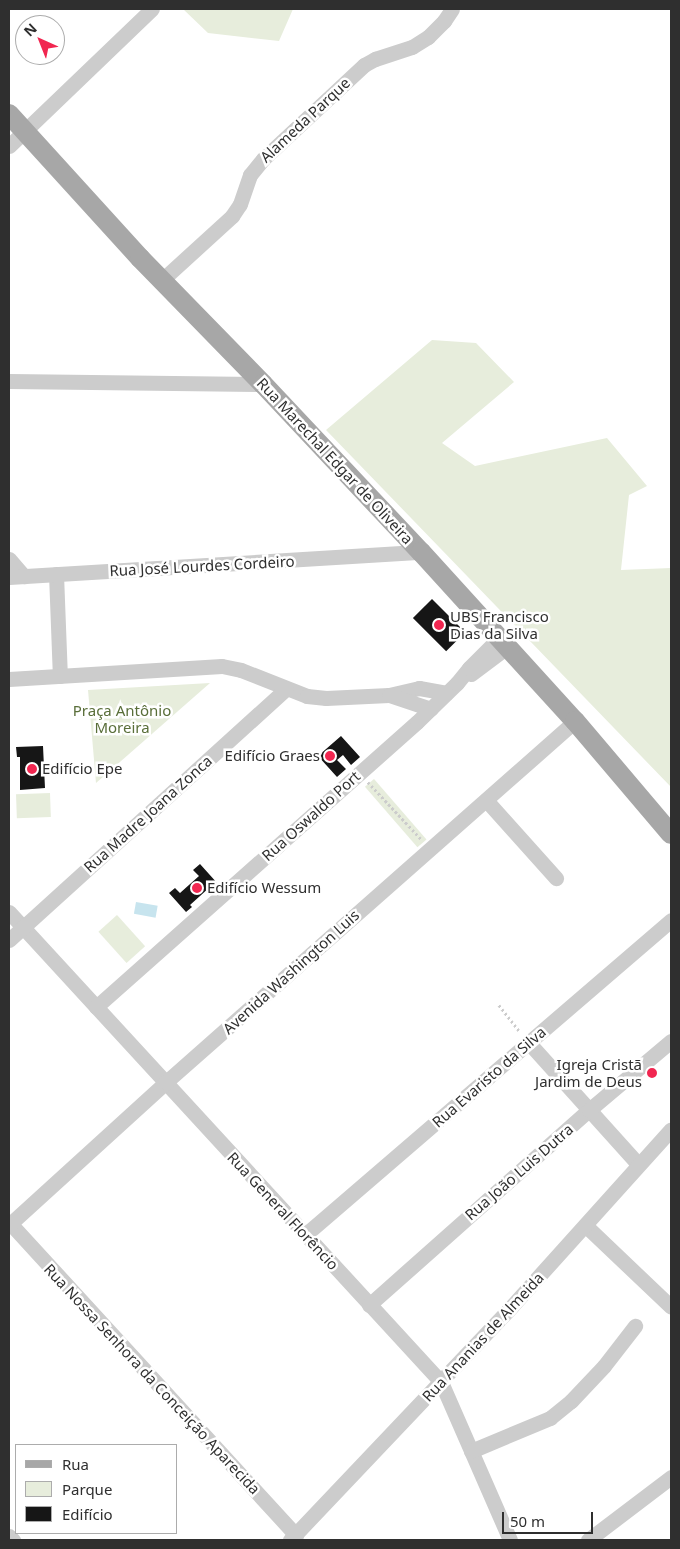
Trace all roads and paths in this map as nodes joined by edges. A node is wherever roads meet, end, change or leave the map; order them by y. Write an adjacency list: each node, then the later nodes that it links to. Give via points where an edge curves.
1 (152, 9): 4 (street)
2 (452, 9): 6 (street, Alameda Parque, via 428,38 412,47 374,58 364,65 263,159 250,175 240,204 232,216)
3 (9, 114): 4 (main road, Rua Marechal Edgar de Oliveira)
4 (24, 131): 5 (street); 6 (main road, Rua Marechal Edgar de Oliveira)
5 (9, 146)
6 (162, 280): 8 (main road, Rua Marechal Edgar de Oliveira)
7 (9, 381): 8 (street)
8 (263, 384): 9 (main road, Rua Marechal Edgar de Oliveira)
9 (407, 537): 10 (main road, Rua Marechal Edgar de Oliveira); 11 (street)
10 (421, 552): 11 (street, Rua José Lourdes Cordeiro); 16 (main road, Rua Marechal Edgar de Oliveira)
11 (394, 554): 13 (street, Rua José Lourdes Cordeiro)
12 (9, 559): 14 (street)
13 (56, 574): 14 (street, Rua José Lourdes Cordeiro); 17 (street)
14 (24, 576): 15 (street, Rua José Lourdes Cordeiro)
15 (9, 577)
16 (503, 643): 19 (street, Rua Oswaldo Port, via 469,668); 23 (main road, Rua Marechal Edgar de Oliveira)
17 (60, 676): 18 (street); 20 (street, via 222,666 241,670)
18 (9, 679)
19 (452, 688): 21 (street, via 419,688); 22 (street, Rua Oswaldo Port)
20 (286, 689): 21 (street, via 326,698); 33 (street, Rua Madre Joana Zonca)
21 (389, 695): 22 (street)
22 (431, 709): 24 (street, Rua Oswaldo Port)
23 (575, 721): 25 (street, Avenida Washington Luis); 26 (main road, Rua Marechal Edgar de Oliveira)
24 (360, 773): 29 (path); 36 (street, Rua Oswaldo Port)
25 (486, 800): 29 (street, Avenida Washington Luis); 30 (street)
26 (654, 814): 27 (main road, Rua Marechal Edgar de Oliveira); 28 (main road, Rua Marechal Edgar de Oliveira)
27 (671, 826)
28 (671, 834)
29 (430, 848): 39 (street, Avenida Washington Luis)
30 (556, 878)
31 (9, 912): 33 (street, Rua General Florêncio)
32 (671, 920): 38 (street, Rua Evaristo da Silva)
33 (23, 927): 34 (street, Rua Madre Joana Zonca); 36 (street, Rua General Florêncio)
34 (9, 940)
35 (499, 1004): 38 (path)
36 (96, 1007): 39 (street, Rua General Florêncio)
37 (671, 1041): 40 (street, Rua João Luis Dutra)
38 (528, 1043): 40 (street); 45 (street, Rua Evaristo da Silva)
39 (166, 1082): 43 (street, Avenida Washington Luis); 45 (street, Rua General Florêncio)
40 (589, 1110): 42 (street); 46 (street, Rua João Luis Dutra)
41 (671, 1129): 42 (street, Rua Ananias de Almeida)
42 (638, 1164): 44 (street, Rua Ananias de Almeida)
43 (9, 1223): 53 (street, Rua Nossa Senhora da Conceição Aparecida)
44 (586, 1226): 47 (street); 49 (street, Rua Ananias de Almeida)
45 (306, 1234): 46 (street, Rua General Florêncio)
46 (369, 1305): 49 (street, Rua General Florêncio)
47 (671, 1307)
48 (635, 1326): 50 (street, via 604,1366 550,1418)
49 (442, 1382): 50 (street, Rua General Florêncio); 53 (street, Rua Ananias de Almeida)
50 (471, 1450): 55 (street, Rua General Florêncio)
51 (671, 1477): 56 (street)
52 (9, 1536): 54 (street)
53 (293, 1538)
54 (12, 1540)
55 (510, 1540)
56 (588, 1540)

